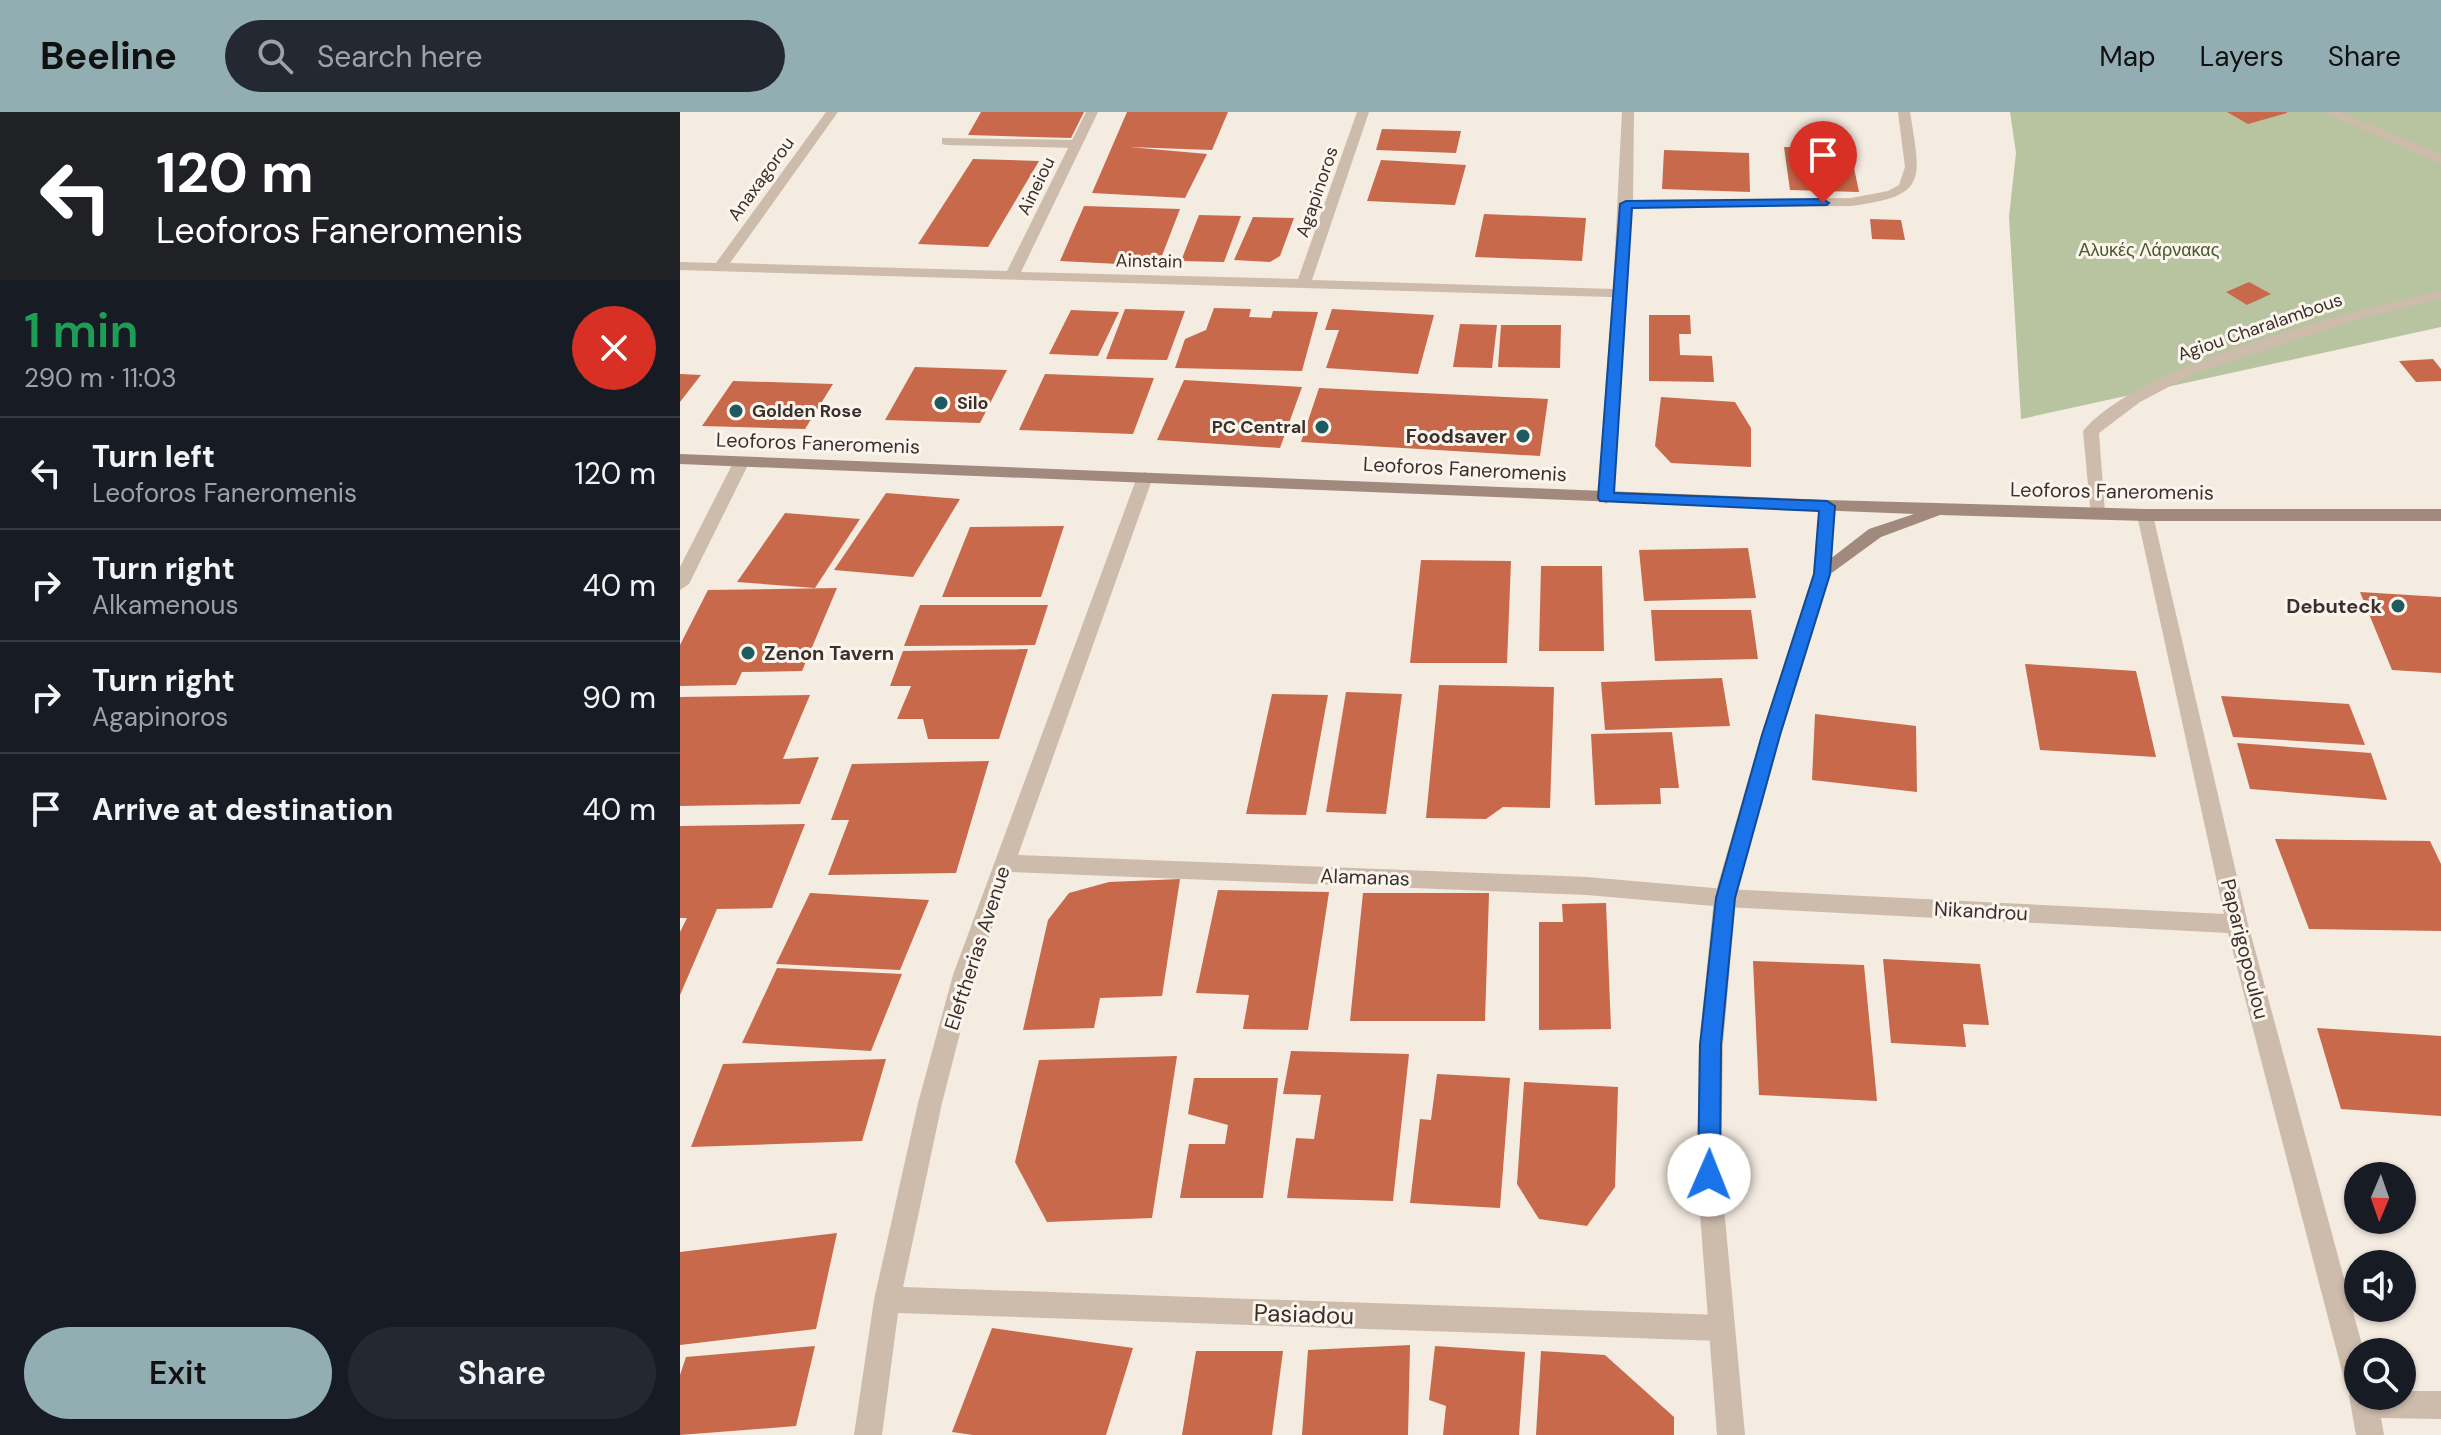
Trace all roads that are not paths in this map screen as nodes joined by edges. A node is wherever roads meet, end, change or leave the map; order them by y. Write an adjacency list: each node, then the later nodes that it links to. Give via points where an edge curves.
1 (817, 112): 2 (street)
2 (832, 112): 13 (street, Anaxagorou)
3 (1092, 112): 9 (street, Aineiou)
4 (1363, 112): 15 (street, Agapinoros)
5 (1628, 112): 11 (street)
6 (1904, 112): 11 (street, via 1913,175 1905,190 1887,199)
7 (2330, 112): 10 (street)
8 (946, 141): 9 (street)
9 (1076, 144): 14 (street, Aineiou)
10 (2441, 160)
11 (1626, 204): 16 (street)
12 (680, 266): 13 (street, Ainstain)
13 (720, 267): 14 (street, Ainstain)
14 (1012, 276): 15 (street, Ainstain)
15 (1304, 283): 16 (street, Ainstain)
16 (1618, 293): 21 (street)
17 (2441, 295): 24 (street, Agiou Charalambous, via 2357,315 2211,363 2134,399 2091,431)
18 (680, 459): 19 (main road, Leoforos Faneromenis)
19 (741, 463): 20 (main road, Leoforos Faneromenis); 28 (street)
20 (1145, 477): 21 (main road, Leoforos Faneromenis); 29 (street, Eleftherias Avenue)
21 (1606, 498): 22 (main road, Leoforos Faneromenis)
22 (1827, 506): 23 (main road, Leoforos Faneromenis); 27 (street)
23 (1948, 509): 24 (main road, Leoforos Faneromenis); 27 (main road, via 1875,533)
24 (2097, 513): 25 (main road, Leoforos Faneromenis)
25 (2146, 515): 26 (main road, Leoforos Faneromenis); 31 (street, Paparigopoulou)
26 (2441, 515)
27 (1822, 574): 30 (street)
28 (680, 584)
29 (1004, 863): 30 (street, Alamanas, via 1587,886); 32 (street, Eleftherias Avenue, via 960,989)
30 (1725, 898): 31 (street, Nikandrou); 33 (street, via 1711,1045 1709,1175)
31 (2237, 924): 34 (street, Paparigopoulou)
32 (887, 1300): 33 (street, Pasiadou); 38 (street, Eleftherias Avenue)
33 (1721, 1328): 39 (street)
34 (2347, 1338)
35 (2416, 1401): 36 (street)
36 (2441, 1405)
37 (2365, 1410): 40 (street, Paparigopoulou)
38 (868, 1435)
39 (1731, 1435)
40 (2370, 1435)

